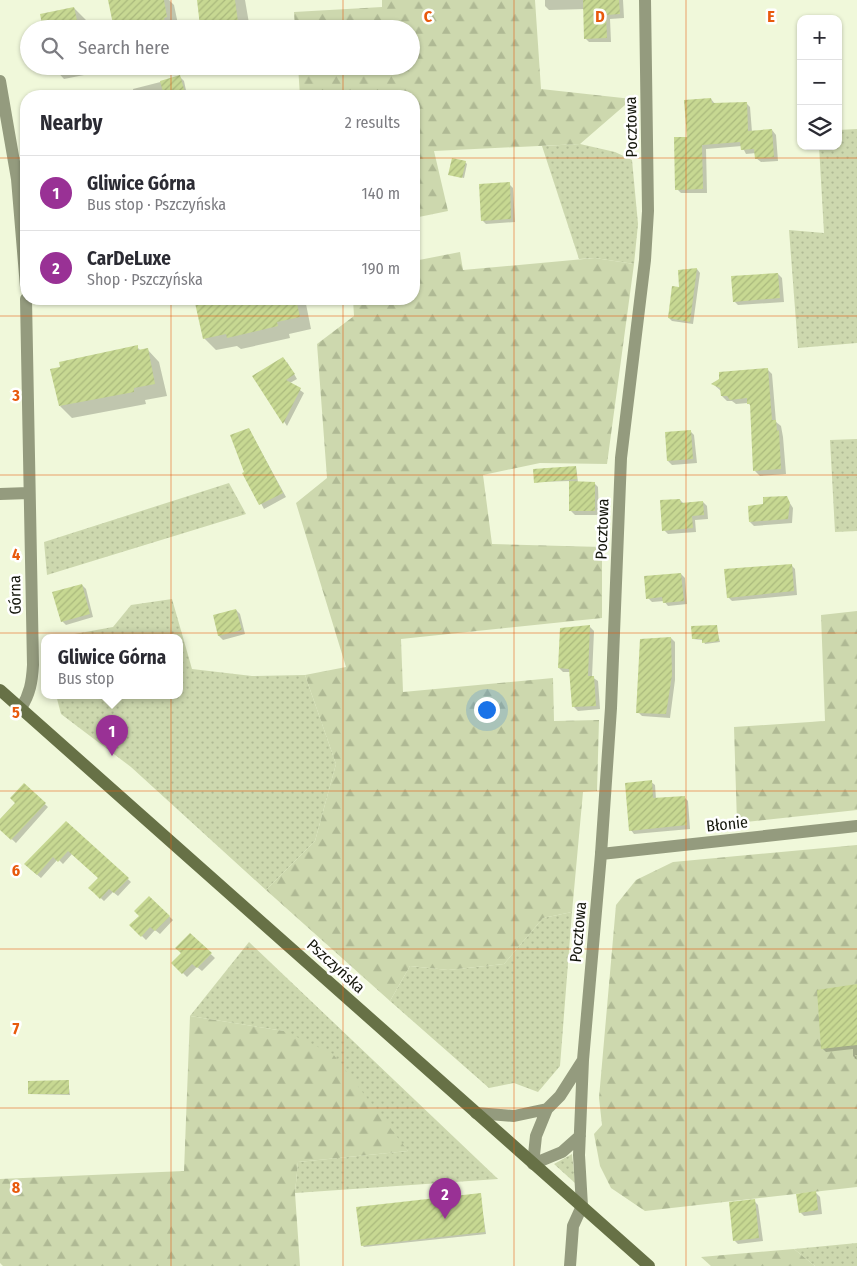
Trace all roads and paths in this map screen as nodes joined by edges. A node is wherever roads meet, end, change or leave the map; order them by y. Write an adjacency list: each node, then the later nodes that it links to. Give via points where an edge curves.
1 (645, 0): 10 (street, Pocztowa, via 648,211 621,458 611,708)
2 (0, 81): 3 (street)
3 (20, 215)
4 (26, 305): 5 (street, Górna)
5 (29, 493): 6 (street); 8 (street, Górna, via 33,665 30,689)
6 (0, 494)
7 (0, 690): 8 (main road, Pszczyńska)
8 (21, 708): 13 (main road, Pszczyńska)
9 (857, 826): 10 (street, Błonie)
10 (601, 854): 11 (street, Pocztowa)
11 (583, 1060): 12 (street, Pocztowa, via 560,1096); 14 (street, Pocztowa)
12 (547, 1109): 13 (street, via 514,1116); 15 (street, Pocztowa, via 536,1136)
13 (476, 1113): 15 (main road, Pszczyńska)
14 (580, 1136): 15 (street, via 562,1152); 16 (street, Pocztowa)
15 (533, 1164): 16 (main road, Pszczyńska)
16 (582, 1206): 17 (street, Pocztowa, via 573,1226); 18 (main road, Pszczyńska)
17 (570, 1266)
18 (649, 1266)

